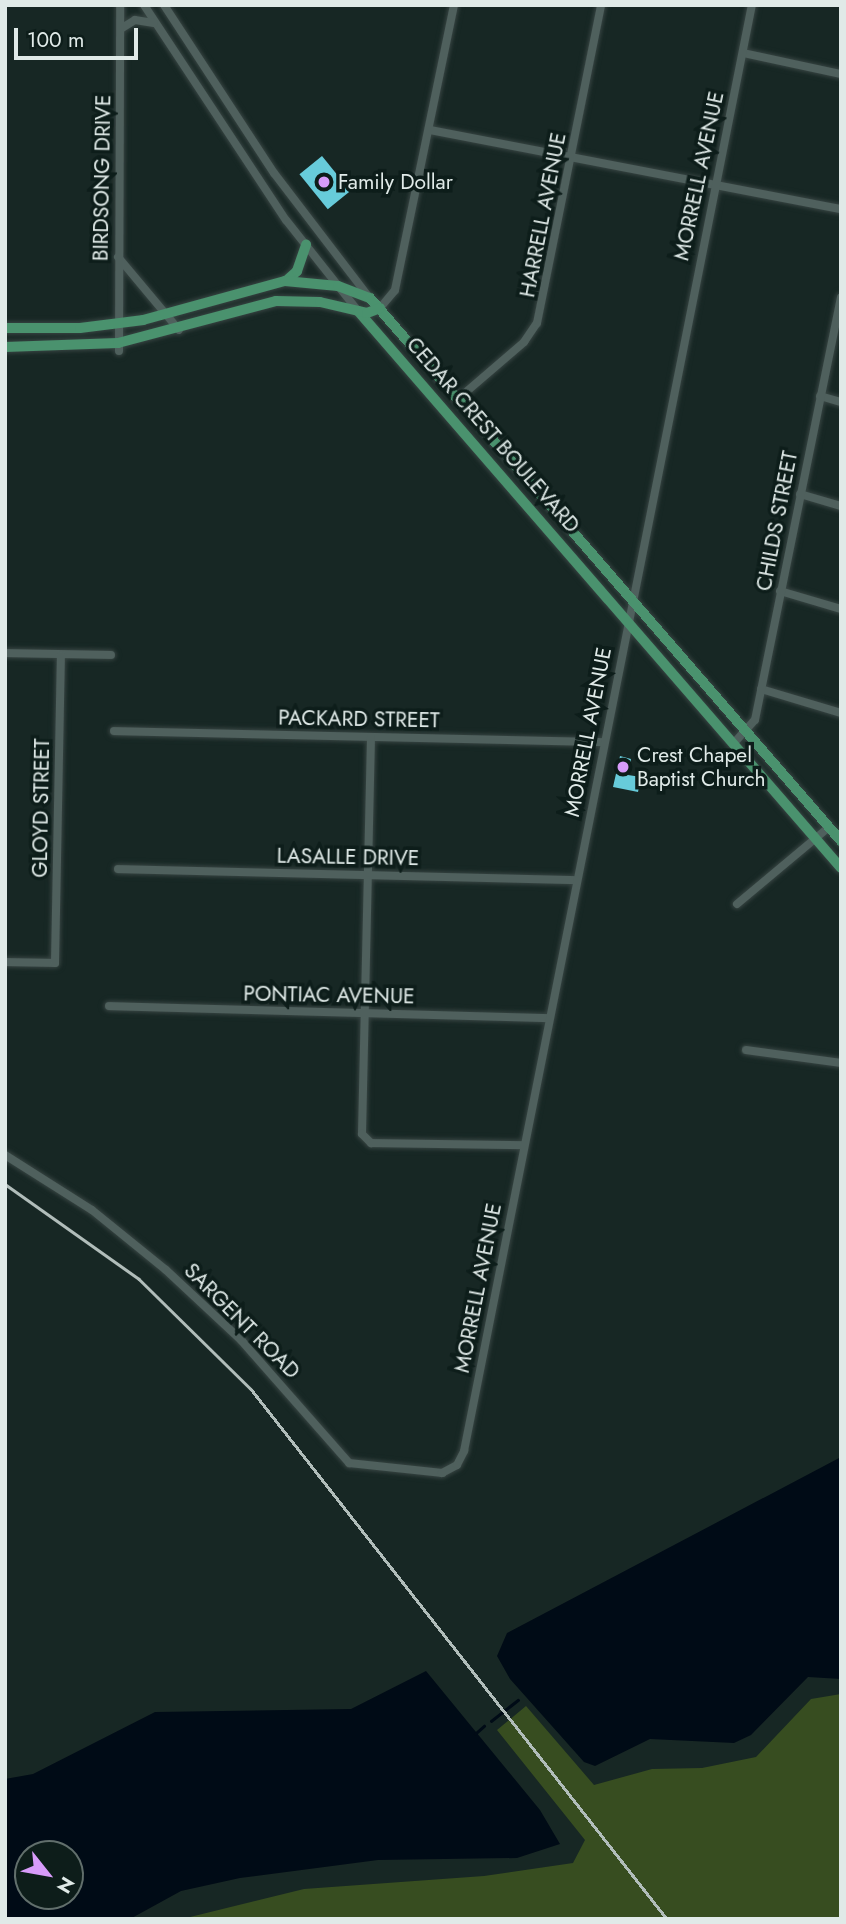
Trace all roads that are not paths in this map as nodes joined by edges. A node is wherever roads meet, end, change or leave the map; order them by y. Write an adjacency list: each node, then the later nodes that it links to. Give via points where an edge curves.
1 (120, 5): 8 (street, BIRDSONG DRIVE)
2 (144, 5): 7 (street, CEDAR CREST BOULEVARD)
3 (164, 5): 13 (street, CEDAR CREST BOULEVARD)
4 (454, 5): 11 (street)
5 (601, 5): 12 (street, HARRELL AVENUE)
6 (752, 5): 9 (street, MORRELL AVENUE)
7 (154, 23): 8 (street, via 135,20); 14 (street, CEDAR CREST BOULEVARD)
8 (122, 28): 20 (street, BIRDSONG DRIVE)
9 (743, 53): 10 (street); 15 (street, MORRELL AVENUE)
10 (841, 74)
11 (430, 130): 12 (street); 25 (street, via 395,290)
12 (572, 158): 15 (street); 34 (street, HARRELL AVENUE, via 537,324 524,342)
13 (274, 173): 14 (street); 16 (street, CEDAR CREST BOULEVARD)
14 (260, 182): 18 (street, CEDAR CREST BOULEVARD)
15 (715, 185): 17 (street); 40 (street, MORRELL AVENUE)
16 (301, 209): 18 (street); 23 (street, CEDAR CREST BOULEVARD)
17 (841, 209)
18 (286, 220): 19 (street, CEDAR CREST BOULEVARD)
19 (306, 246): 21 (main road, via 297,271); 22 (street, CEDAR CREST BOULEVARD)
20 (118, 257): 27 (street); 28 (street, BIRDSONG DRIVE)
21 (285, 281): 22 (main road); 27 (main road)
22 (338, 286): 23 (main road); 26 (street, CEDAR CREST BOULEVARD)
23 (370, 298): 25 (main road, CEDAR CREST BOULEVARD)
24 (841, 299): 33 (street, CHILDS STREET)
25 (380, 308): 26 (main road); 34 (main road, CEDAR CREST BOULEVARD)
26 (358, 311): 30 (main road, via 320,302 276,302); 36 (main road, CEDAR CREST BOULEVARD)
27 (167, 315): 28 (main road); 30 (street)
28 (118, 324): 29 (main road); 32 (street, BIRDSONG DRIVE)
29 (5, 328)
30 (179, 330): 32 (main road)
31 (5, 347): 32 (main road)
32 (119, 347)
33 (820, 396): 35 (street); 37 (street, CHILDS STREET)
34 (459, 398): 36 (main road); 40 (main road, CEDAR CREST BOULEVARD)
35 (841, 402)
36 (445, 410): 42 (main road, CEDAR CREST BOULEVARD)
37 (800, 494): 38 (street); 39 (street, CHILDS STREET)
38 (841, 506)
39 (780, 592): 41 (street); 46 (street, CHILDS STREET)
40 (631, 597): 42 (street, MORRELL AVENUE); 49 (main road, CEDAR CREST BOULEVARD)
41 (841, 610)
42 (627, 620): 51 (street, MORRELL AVENUE); 52 (main road, CEDAR CREST BOULEVARD)
43 (5, 653): 44 (street)
44 (61, 654): 45 (street); 61 (street, GLOYD STREET, via 55,963)
45 (111, 655)
46 (761, 689): 47 (street); 49 (street, CHILDS STREET)
47 (841, 713)
48 (114, 731): 50 (street, PACKARD STREET)
49 (747, 732): 52 (street); 53 (main road, CEDAR CREST BOULEVARD)
50 (371, 737): 51 (street, PACKARD STREET); 58 (street)
51 (603, 742): 59 (street, MORRELL AVENUE)
52 (734, 743): 54 (main road, CEDAR CREST BOULEVARD)
53 (829, 827): 54 (street); 55 (main road, CEDAR CREST BOULEVARD)
54 (815, 839): 56 (main road, CEDAR CREST BOULEVARD); 60 (street)
55 (841, 841)
56 (841, 868)
57 (118, 869): 58 (street, LASALLE DRIVE)
58 (366, 875): 59 (street, LASALLE DRIVE); 63 (street)
59 (576, 880): 64 (street, MORRELL AVENUE)
60 (737, 904)
61 (5, 962)
62 (109, 1006): 63 (street, PONTIAC AVENUE)
63 (364, 1013): 64 (street, PONTIAC AVENUE); 67 (street, via 364,1140)
64 (548, 1018): 67 (street, MORRELL AVENUE)
65 (746, 1050): 66 (street)
66 (841, 1063)
67 (523, 1145): 69 (street, MORRELL AVENUE, via 464,1451)
68 (5, 1155): 69 (street, SARGENT ROAD, via 92,1210 174,1277 241,1339 349,1463 442,1473)
69 (457, 1465)

